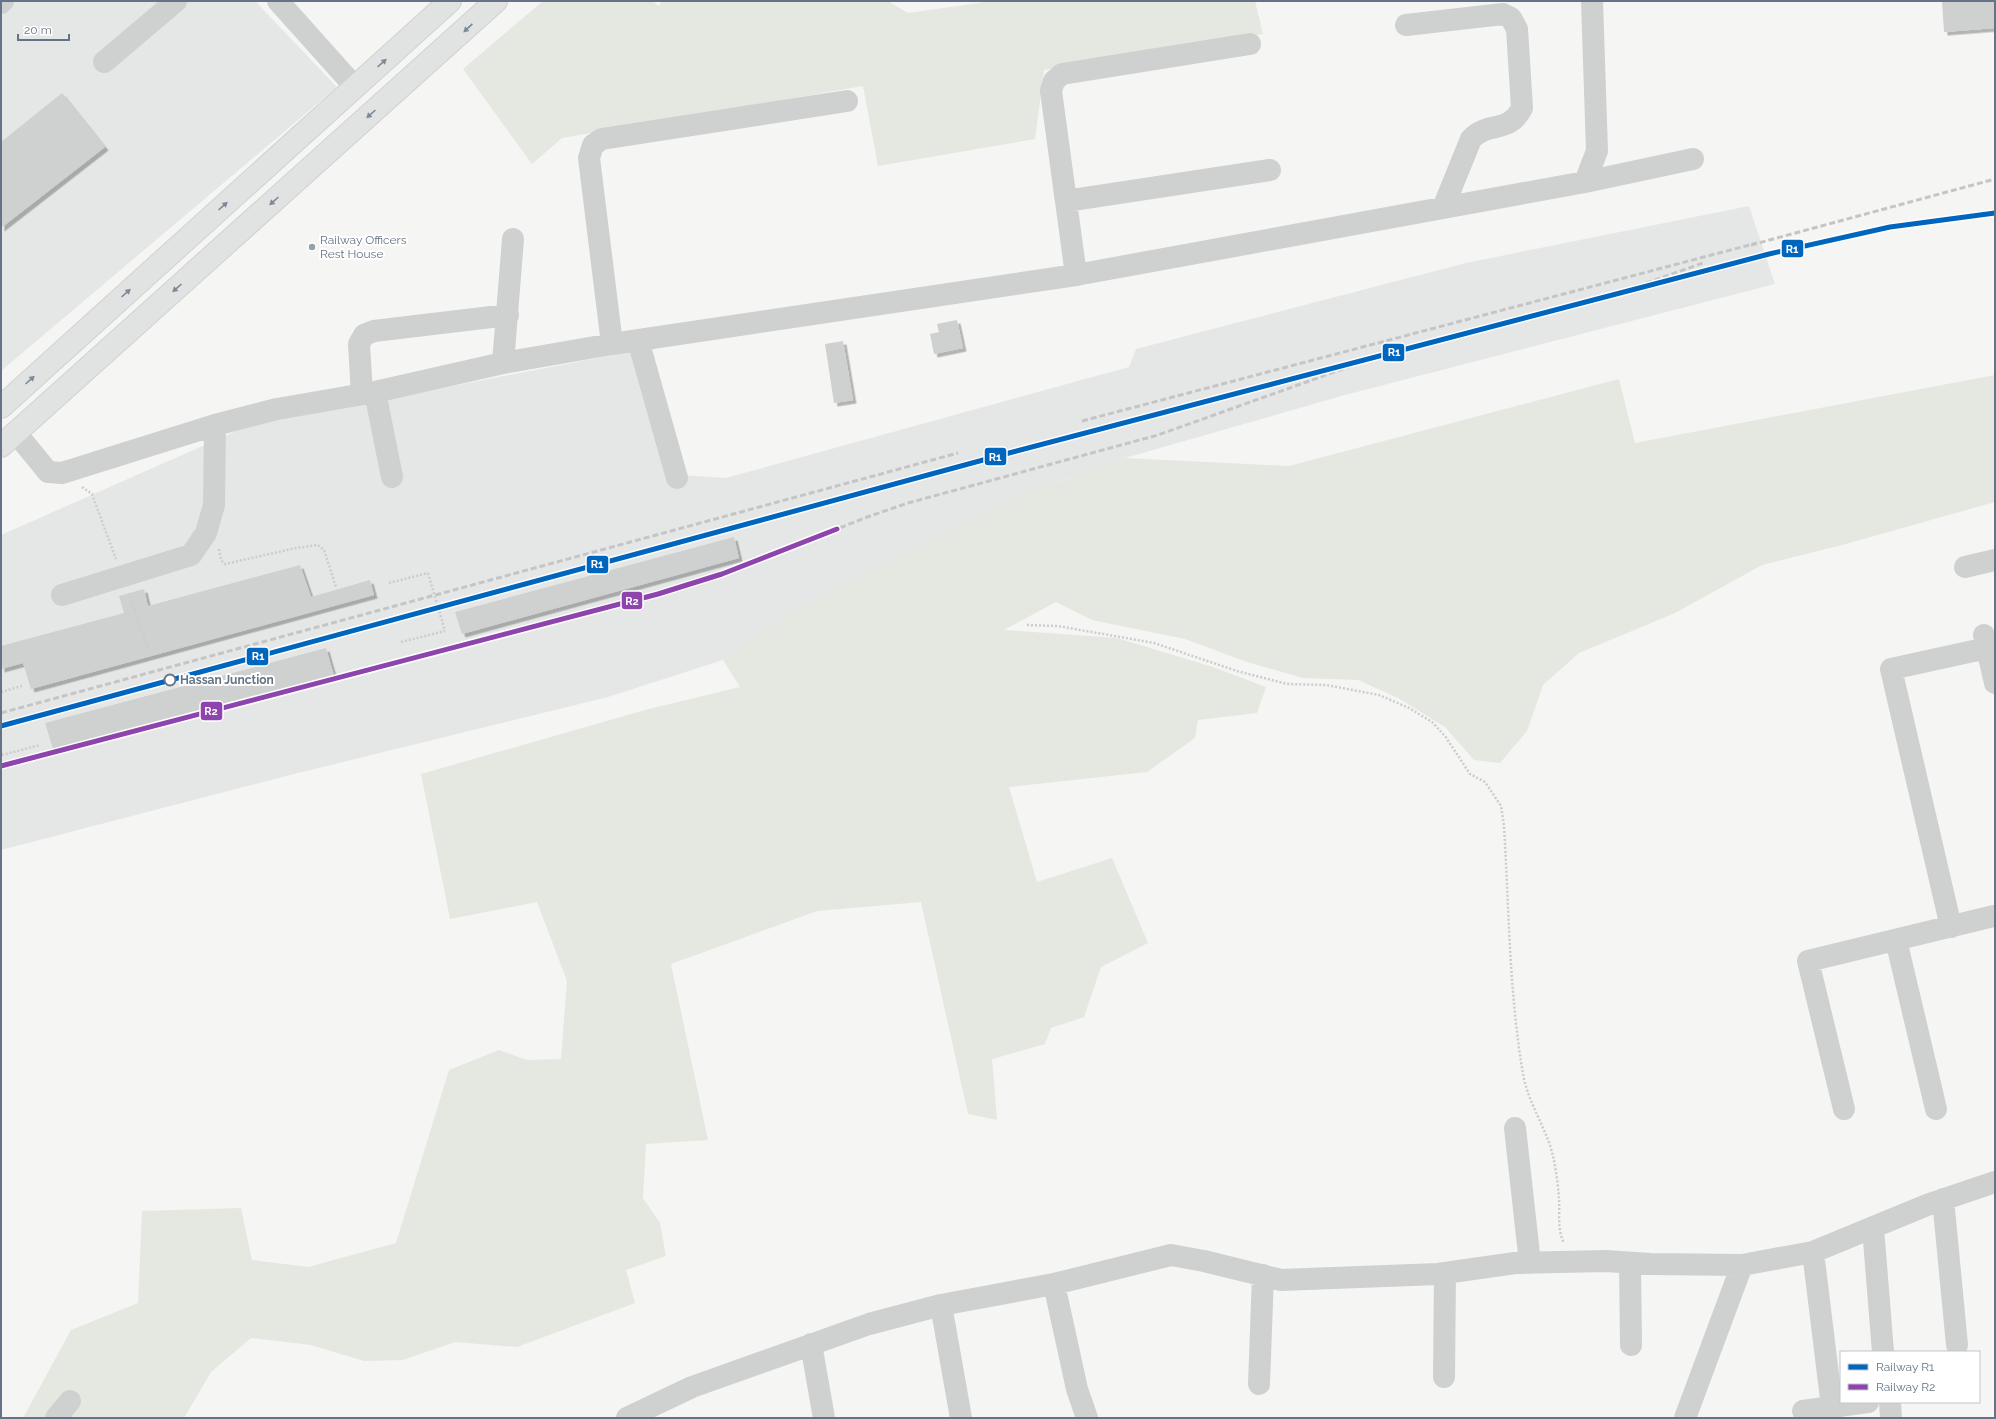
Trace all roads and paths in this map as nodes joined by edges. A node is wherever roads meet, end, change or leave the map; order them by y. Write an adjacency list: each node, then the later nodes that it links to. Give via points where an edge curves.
1 (3, 1): 7 (street)
2 (176, 1): 10 (street)
3 (278, 1): 11 (street)
4 (450, 1): 11 (main road, one-way to 4)
5 (496, 1): 14 (main road, one-way to 14)
6 (1592, 1): 17 (street, via 1597,151)
7 (1, 3)
8 (1406, 25): 19 (street, via 1503,14 1512,18 1517,29 1522,108 1517,118 1508,124 1477,132 1471,139)
9 (1250, 44): 18 (street, via 1062,74 1054,81 1051,91)
10 (104, 62)
11 (355, 87): 13 (main road)
12 (847, 101): 24 (street, via 602,139 593,145 589,158)
13 (330, 109): 14 (main road); 27 (main road, one-way to 13)
14 (350, 132): 29 (main road, one-way to 29)
15 (1693, 159): 17 (street)
16 (1270, 170): 18 (street)
17 (1585, 182): 19 (street)
18 (1066, 201): 21 (street)
19 (1443, 208): 21 (street)
20 (513, 239): 22 (street)
21 (1076, 274): 23 (street)
22 (508, 315): 25 (street); 26 (street, via 374,331 364,335 359,344)
23 (638, 340): 24 (street); 32 (street)
24 (612, 344): 25 (street)
25 (503, 363): 26 (street)
26 (368, 393): 28 (street, via 277,409); 31 (street)
27 (1, 407)
28 (214, 425): 30 (street); 36 (street, via 214,505 206,533 192,555)
29 (8, 439): 30 (street, via 48,472)
30 (62, 473): 36 (path, via 92,494)
31 (392, 477)
32 (678, 478)
33 (218, 542): 38 (path, via 225,564 318,545 324,550)
34 (1995, 560): 35 (street)
35 (1965, 567)
36 (123, 577): 39 (street); 42 (path)
37 (389, 583): 41 (path, bridge, via 428,573 445,631)
38 (336, 587)
39 (62, 596)
40 (1027, 625): 60 (path, via 1058,626 1154,643 1237,671 1287,684 1326,685 1379,695 1432,722 1445,736 1470,774 1485,782 1501,806 1504,826 1515,1013 1523,1074 1530,1100 1543,1127 1552,1156 1559,1197 1560,1236)
41 (401, 642)
42 (149, 652)
43 (1995, 683): 50 (street, via 1985,641 1891,669)
44 (22, 686): 45 (path)
45 (1, 692)
46 (40, 745): 48 (path)
47 (1, 751): 48 (path)
48 (2, 755)
49 (1995, 918): 50 (street)
50 (1951, 927): 51 (street)
51 (1896, 940): 52 (street, via 1808,962); 53 (street)
52 (1844, 1109)
53 (1936, 1110)
54 (1515, 1128): 59 (street)
55 (1995, 1182): 56 (street)
56 (1943, 1199): 57 (street); 69 (street)
57 (1873, 1228): 58 (street); 70 (street)
58 (1813, 1252): 62 (street); 76 (street)
59 (1530, 1263): 60 (street); 63 (street)
60 (1574, 1263): 61 (street)
61 (1630, 1263): 62 (street); 68 (street)
62 (1742, 1265): 83 (street)
63 (1445, 1272): 64 (street, via 1281,1280); 71 (street)
64 (1263, 1275): 65 (street, via 1171,1255); 72 (street)
65 (1054, 1284): 66 (street); 82 (street, via 1077,1389)
66 (941, 1305): 67 (street, via 869,1324); 81 (street)
67 (811, 1344): 79 (street, via 692,1387); 80 (street)
68 (1630, 1345)
69 (1957, 1345)
70 (1883, 1351)
71 (1444, 1377)
72 (1259, 1384)
73 (70, 1401): 78 (street)
74 (1861, 1403): 76 (street)
75 (1890, 1403): 84 (street)
76 (1832, 1407): 77 (street)
77 (1803, 1411)
78 (56, 1418)
79 (627, 1418)
80 (824, 1418)
81 (961, 1418)
82 (1086, 1418)
83 (1685, 1418)
84 (1891, 1418)

